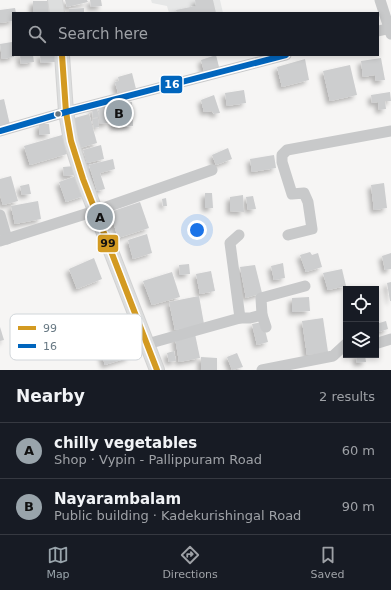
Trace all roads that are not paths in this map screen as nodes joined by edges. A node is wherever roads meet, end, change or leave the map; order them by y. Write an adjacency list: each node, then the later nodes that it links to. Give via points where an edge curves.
1 (55, 0): 3 (main road)
2 (380, 0): 4 (street)
3 (57, 12)
4 (387, 30)
5 (62, 56): 7 (main road)
6 (282, 56): 7 (street)
7 (66, 112): 8 (street); 11 (main road, via 71,141)
8 (0, 131)
9 (391, 131): 14 (street, via 287,150 282,155 292,194 304,193 308,202 312,230)
10 (212, 170): 11 (street)
11 (95, 211): 15 (street); 17 (main road)
12 (0, 216): 15 (street)
13 (239, 235): 19 (street, via 230,243)
14 (288, 235)
15 (4, 240)
16 (305, 286): 18 (street, via 261,298)
17 (135, 314)
18 (262, 315): 19 (street); 20 (street)
19 (240, 318): 24 (street)
20 (266, 327)
21 (142, 331): 24 (main road)
22 (391, 339): 23 (street)
23 (379, 343)
24 (147, 344): 26 (main road)
25 (343, 347): 27 (street, via 333,356)
26 (157, 370)
27 (262, 370)

